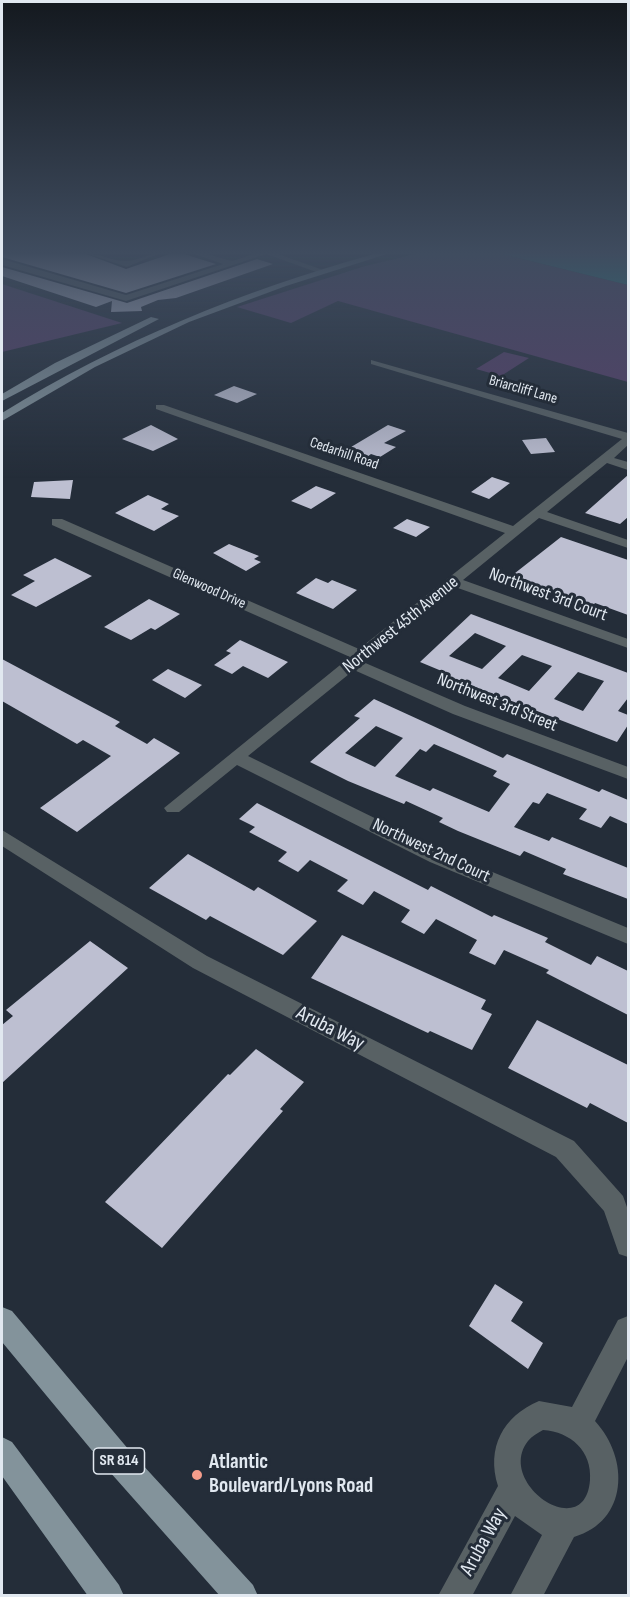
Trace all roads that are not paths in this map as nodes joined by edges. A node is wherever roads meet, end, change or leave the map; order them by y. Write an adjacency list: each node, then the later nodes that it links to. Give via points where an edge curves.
1 (137, 329): 4 (main road)
2 (163, 329): 8 (main road, via 60,381)
3 (375, 362): 9 (street, Briarcliff Lane)
4 (50, 370): 5 (main road, via 22,378); 6 (main road)
5 (2, 390)
6 (2, 398)
7 (160, 407): 14 (street, Cedarhill Road)
8 (2, 418)
9 (628, 439): 10 (street, Northwest 45th Avenue)
10 (606, 459): 11 (street); 12 (street, Northwest 45th Avenue)
11 (628, 466)
12 (539, 514): 14 (street, Northwest 45th Avenue); 15 (street)
13 (57, 522): 18 (street, Glenwood Drive)
14 (516, 532): 16 (street, Northwest 45th Avenue)
15 (628, 544)
16 (454, 582): 17 (street, Northwest 3rd Court); 18 (street, Northwest 45th Avenue)
17 (628, 644)
18 (356, 660): 19 (street, Northwest 45th Avenue); 20 (street, Northwest 3rd Street, via 459,710)
19 (237, 758): 21 (street, Northwest 45th Avenue); 23 (street, Northwest 2nd Court, via 437,856)
20 (628, 773)
21 (173, 808)
22 (2, 837): 24 (street, Aruba Way, via 200,962 565,1149 614,1204)
23 (628, 936)
24 (628, 1245)
25 (2, 1321): 32 (main road, SR 814, via 106,1446)
26 (628, 1330): 27 (street)
27 (578, 1425): 29 (street, via 556,1415 539,1415 525,1422 513,1434 507,1451); 30 (street, via 600,1452 605,1487 591,1514)
28 (2, 1452): 31 (main road)
29 (513, 1489): 30 (street, via 535,1514); 33 (street, Aruba Way)
30 (564, 1524): 34 (street)
31 (108, 1596)
32 (242, 1596)
33 (454, 1596)
34 (526, 1596)

